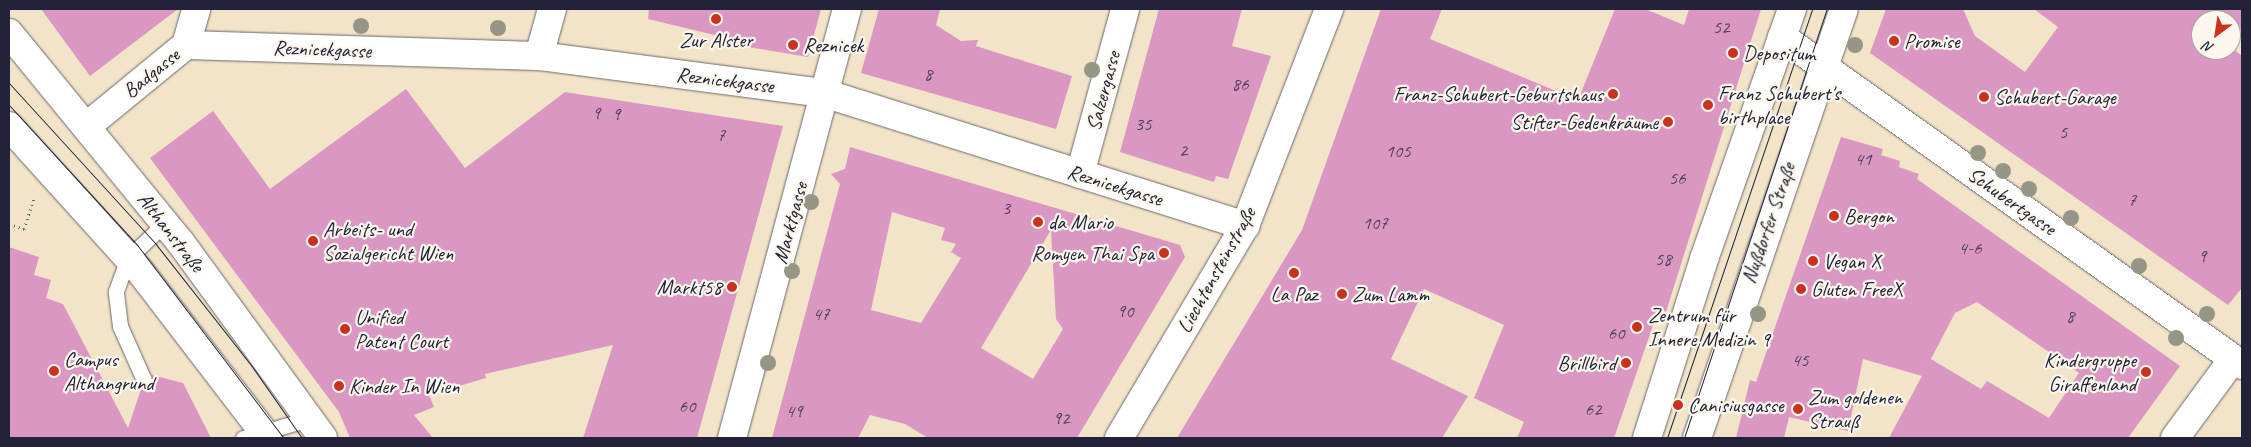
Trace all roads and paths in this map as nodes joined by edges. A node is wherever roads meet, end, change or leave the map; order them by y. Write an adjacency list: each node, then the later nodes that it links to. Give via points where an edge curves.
1 (196, 9): 10 (street, Badgasse)
2 (552, 9): 11 (street)
3 (847, 9): 13 (street, Marktgasse)
4 (1125, 9): 16 (street, Salzergasse)
5 (1329, 9): 20 (street, Liechtensteinstraße)
6 (1792, 9): 9 (street)
7 (1844, 9): 12 (street, Nußdorfer Straße)
8 (9, 33): 15 (street, Althanstraße)
9 (1782, 37): 12 (street, Schubertgasse); 28 (street, via 1704,259)
10 (186, 45): 11 (street, Reznicekgasse); 15 (street, Badgasse)
11 (539, 56): 13 (street, Reznicekgasse)
12 (1823, 67): 22 (street, Schubertgasse); 29 (street, Nußdorfer Straße)
13 (824, 93): 16 (street, Reznicekgasse); 26 (street, Marktgasse)
14 (9, 126): 21 (street)
15 (87, 126): 18 (street, Althanstraße)
16 (1080, 174): 20 (street, Reznicekgasse)
17 (27, 217): 19 (path, via 24,229)
18 (166, 223): 21 (lane); 24 (street, Althanstraße)
19 (9, 224)
20 (1245, 226): 27 (street, Liechtensteinstraße)
21 (128, 258): 23 (lane, via 118,279 116,310); 25 (street)
22 (2238, 362): 30 (street)
23 (144, 380)
24 (317, 428): 25 (lane)
25 (258, 436)
26 (732, 438)
27 (1119, 438)
28 (1648, 438)
29 (1697, 438)
30 (2175, 438)

